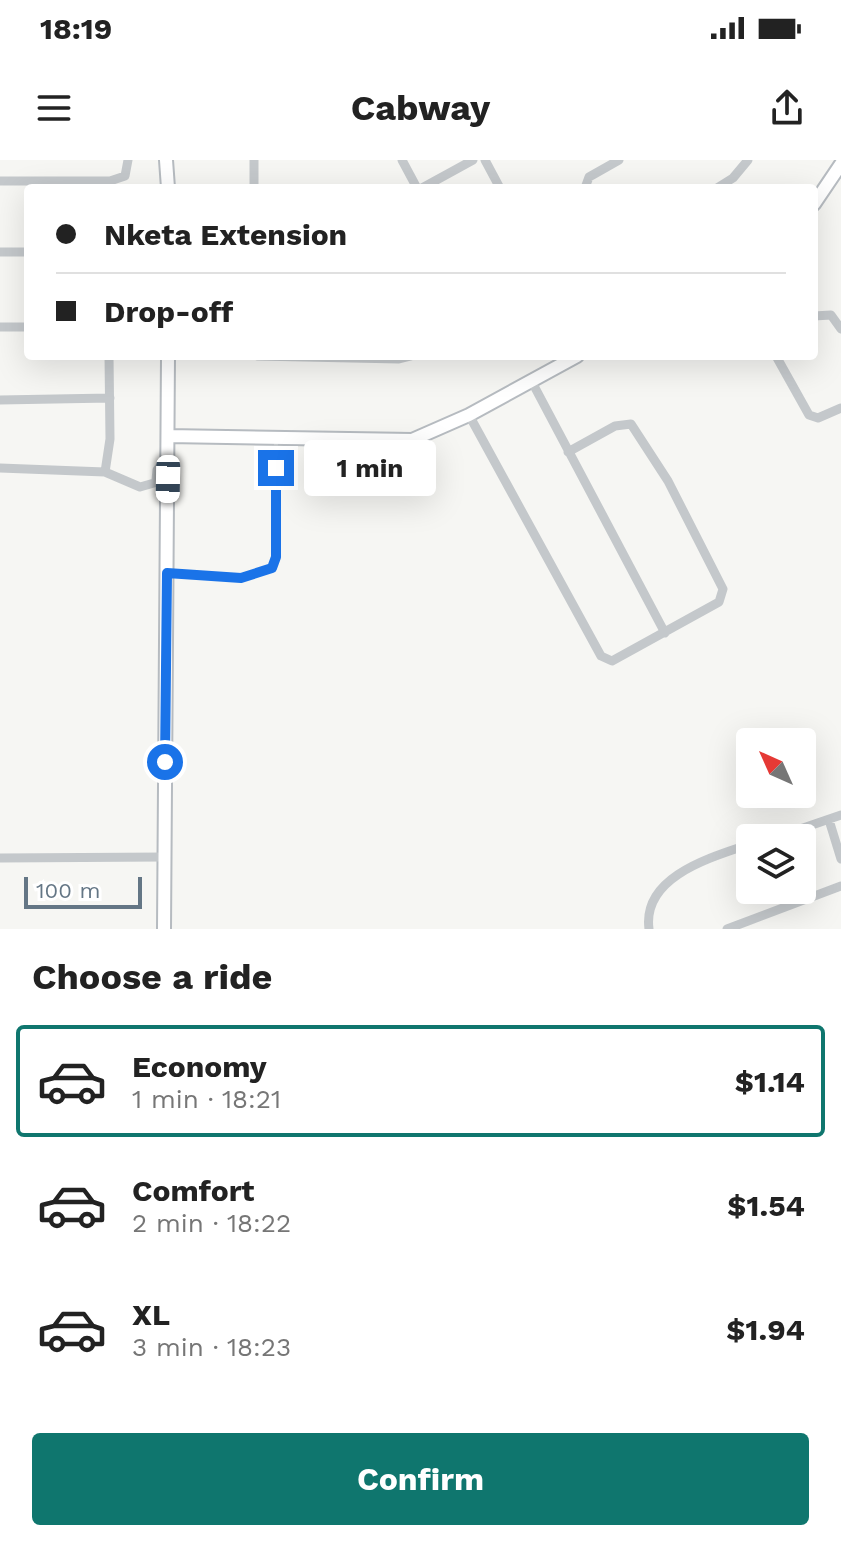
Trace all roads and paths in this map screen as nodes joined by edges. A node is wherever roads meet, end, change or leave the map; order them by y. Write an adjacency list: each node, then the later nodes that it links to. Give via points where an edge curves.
1 (128, 160): 12 (street, via 125,176 116,180)
2 (166, 160): 13 (street)
3 (254, 160): 14 (street)
4 (402, 160): 15 (street)
5 (473, 160): 16 (street)
6 (485, 160): 17 (street)
7 (619, 160): 18 (street, via 589,177)
8 (748, 160): 19 (street)
9 (841, 164): 20 (street)
10 (0, 181): 11 (street)
11 (33, 184)
12 (58, 184)
13 (168, 184)
14 (254, 184)
15 (417, 184)
16 (428, 184)
17 (498, 184)
18 (586, 184)
19 (723, 184)
20 (818, 198)
21 (0, 252): 22 (street)
22 (24, 252)
23 (818, 316): 26 (street, via 831,315)
24 (0, 327): 25 (street)
25 (24, 327)
26 (841, 329)
27 (109, 360): 32 (street)
28 (168, 360): 36 (street)
29 (570, 360): 31 (street)
30 (778, 360): 34 (street, via 809,415 818,418)
31 (532, 382): 35 (street); 38 (street)
32 (110, 398): 33 (street); 40 (street)
33 (0, 400)
34 (841, 408)
35 (469, 415): 37 (street, via 412,440); 43 (street, via 603,659 617,659)
36 (168, 436): 37 (street); 41 (street)
37 (276, 438): 42 (lane, via 274,566 241,578)
38 (568, 452): 43 (street); 43 (street, via 629,423 668,481 724,593 719,602)
39 (0, 468): 40 (street)
40 (105, 472): 41 (street, via 134,487)
41 (162, 480): 42 (street)
42 (167, 573): 48 (street)
43 (665, 633)
44 (841, 815): 45 (street)
45 (829, 820): 46 (street); 50 (street)
46 (816, 824)
47 (736, 850): 53 (street, via 680,872 653,902)
48 (164, 857): 49 (street); 52 (street)
49 (0, 858)
50 (841, 859)
51 (841, 886): 54 (street)
52 (164, 929)
53 (649, 929)
54 (727, 929)

